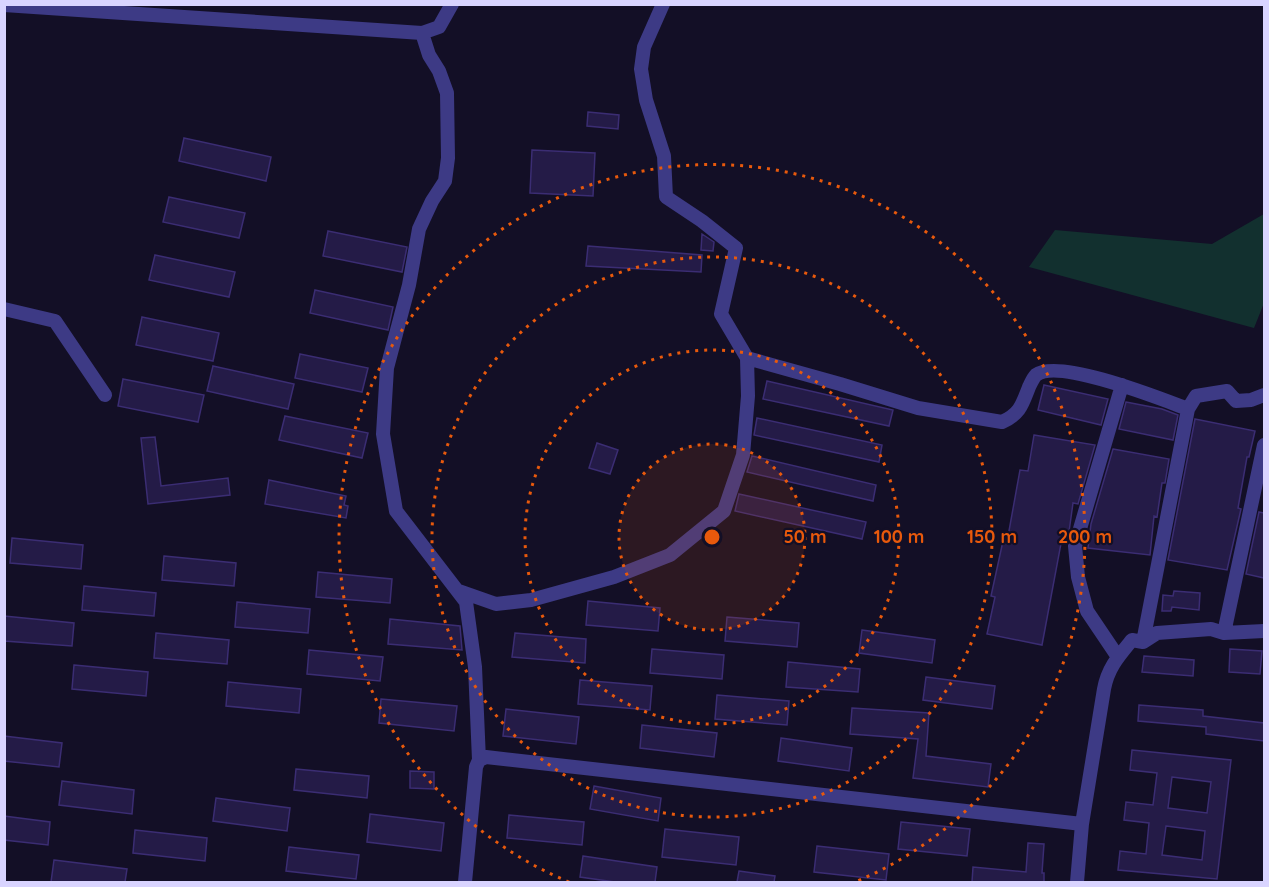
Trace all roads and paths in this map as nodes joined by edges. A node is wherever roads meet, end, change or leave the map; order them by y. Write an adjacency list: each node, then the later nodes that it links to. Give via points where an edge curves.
1 (452, 4): 4 (street, via 439,27)
2 (663, 4): 6 (street, via 644,47 641,69 646,100 664,156 666,197 736,248 721,314)
3 (4, 5): 4 (street)
4 (422, 33): 12 (street, via 447,93 448,158 445,181 419,229 387,368 383,434 396,511)
5 (4, 309): 8 (street, via 55,321)
6 (747, 358): 7 (street, via 918,408 1002,422 1014,417 1034,376 1045,371 1057,370); 12 (street, via 743,455 724,511 679,548 614,577 531,600 496,604)
7 (1122, 385): 10 (street); 16 (street, via 1075,546 1087,611)
8 (105, 395)
9 (1264, 395): 10 (street, via 1236,401 1227,391 1196,396)
10 (1188, 409): 15 (street)
11 (1264, 445): 14 (street)
12 (458, 591): 17 (street, via 466,602 475,667)
13 (1264, 631): 14 (street)
14 (1224, 633): 15 (street, via 1211,629 1157,633)
15 (1143, 642): 16 (street, via 1132,640)
16 (1118, 657): 18 (street, via 1107,672)
17 (479, 760): 18 (street, via 486,757); 19 (street)
18 (1082, 824): 20 (street)
19 (465, 882)
20 (1077, 882)

